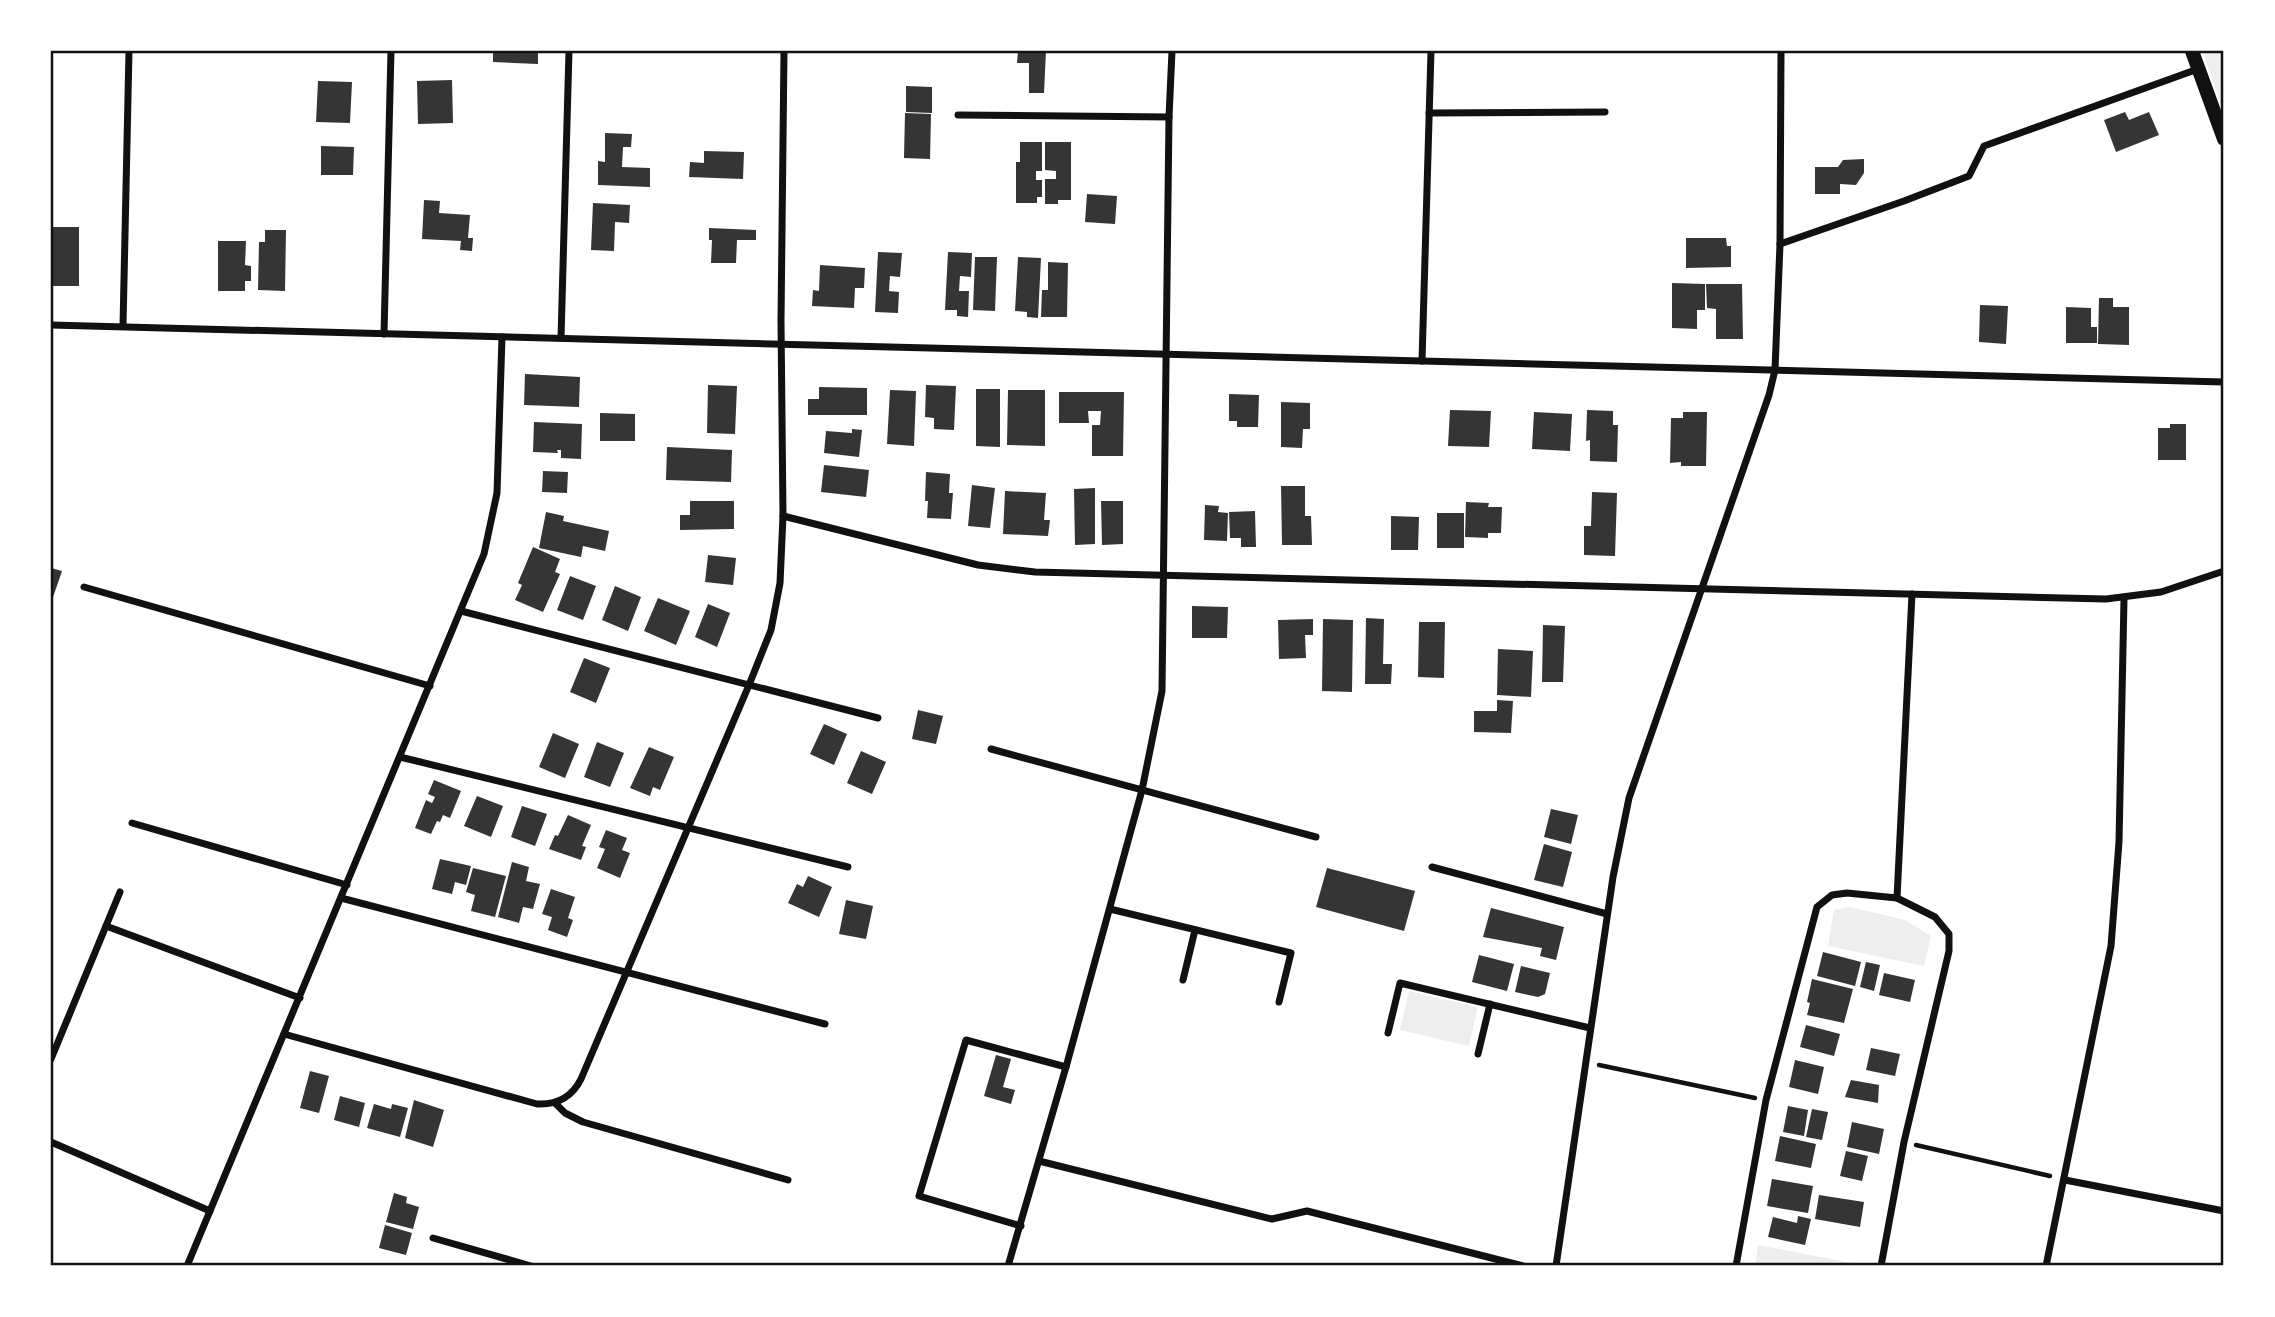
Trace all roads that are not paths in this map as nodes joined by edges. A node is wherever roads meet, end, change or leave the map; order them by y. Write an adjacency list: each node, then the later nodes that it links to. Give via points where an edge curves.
1 (129, 51): 17 (street)
2 (391, 51): 18 (street)
3 (569, 51): 20 (street)
4 (784, 51): 21 (street)
5 (1172, 51): 13 (street)
6 (1431, 51): 11 (street)
7 (1781, 51): 15 (street)
8 (2192, 51): 9 (main road)
9 (2199, 69): 14 (main road); 15 (street, via 1984,146 1969,176)
10 (1605, 112): 11 (street)
11 (1429, 113): 23 (street)
12 (958, 115): 13 (street)
13 (1169, 117): 22 (street)
14 (2224, 139)
15 (1780, 244): 24 (street)
16 (51, 325): 17 (street)
17 (123, 326): 18 (street)
18 (384, 334): 19 (street)
19 (502, 337): 20 (street); 33 (street, via 497,494 484,554)
20 (561, 338): 21 (street)
21 (781, 344): 22 (street); 26 (street)
22 (1167, 354): 23 (street); 28 (street)
23 (1422, 361): 24 (street)
24 (1775, 370): 25 (street); 30 (street)
25 (2224, 382)
26 (783, 516): 28 (street, via 1002,569); 34 (street, via 777,606)
27 (2224, 571): 32 (street)
28 (1164, 575): 30 (street); 39 (street, via 1162,691)
29 (83, 587): 35 (street)
30 (1701, 588): 31 (street); 50 (street, via 1629,798)
31 (1912, 594): 32 (street); 48 (street)
32 (2124, 599): 69 (street, via 2115,914)
33 (461, 611): 34 (street); 35 (street)
34 (749, 685): 36 (street); 41 (street)
35 (430, 686): 38 (street)
36 (877, 718)
37 (991, 749): 39 (street)
38 (400, 757): 41 (street); 45 (street)
39 (1142, 790): 42 (street); 49 (street)
40 (132, 823): 45 (street)
41 (688, 828): 43 (street); 53 (street)
42 (1316, 837)
43 (848, 867)
44 (1432, 867): 50 (street)
45 (346, 886): 47 (street)
46 (120, 892): 51 (street)
47 (341, 898): 53 (street); 55 (street)
48 (1898, 898): 79 (street, via 1847,893 1832,895 1817,906 1766,1100); 80 (street, via 1935,917 1949,934 1949,951 1904,1142)
49 (1110, 909): 52 (street); 64 (street)
50 (1607, 914): 59 (street)
51 (106, 926): 55 (street); 63 (street)
52 (1195, 930): 54 (street); 56 (street, via 1291,953)
53 (626, 972): 58 (street); 65 (street, via 582,1079 571,1094)
54 (1183, 980)
55 (300, 998): 61 (street)
56 (1279, 1003)
57 (1490, 1004): 59 (street); 60 (street, via 1399,983); 62 (street)
58 (825, 1024)
59 (1590, 1028): 78 (street)
60 (1388, 1033)
61 (284, 1034): 65 (street, via 537,1104); 70 (street)
62 (1478, 1054)
63 (51, 1059)
64 (1066, 1067): 67 (street); 72 (street, via 966,1040 919,1196)
65 (555, 1103): 68 (street, via 583,1122)
66 (51, 1142): 70 (street)
67 (1039, 1161): 72 (street); 77 (street, via 1272,1219 1307,1211)
68 (788, 1180)
69 (2065, 1180): 71 (street); 81 (street)
70 (210, 1211): 74 (street)
71 (2224, 1211)
72 (1021, 1226): 76 (street)
73 (432, 1238): 75 (street)
74 (187, 1266)
75 (531, 1266)
76 (1008, 1266)
77 (1523, 1266)
78 (1556, 1266)
79 (1736, 1266)
80 (1881, 1266)
81 (2046, 1266)

